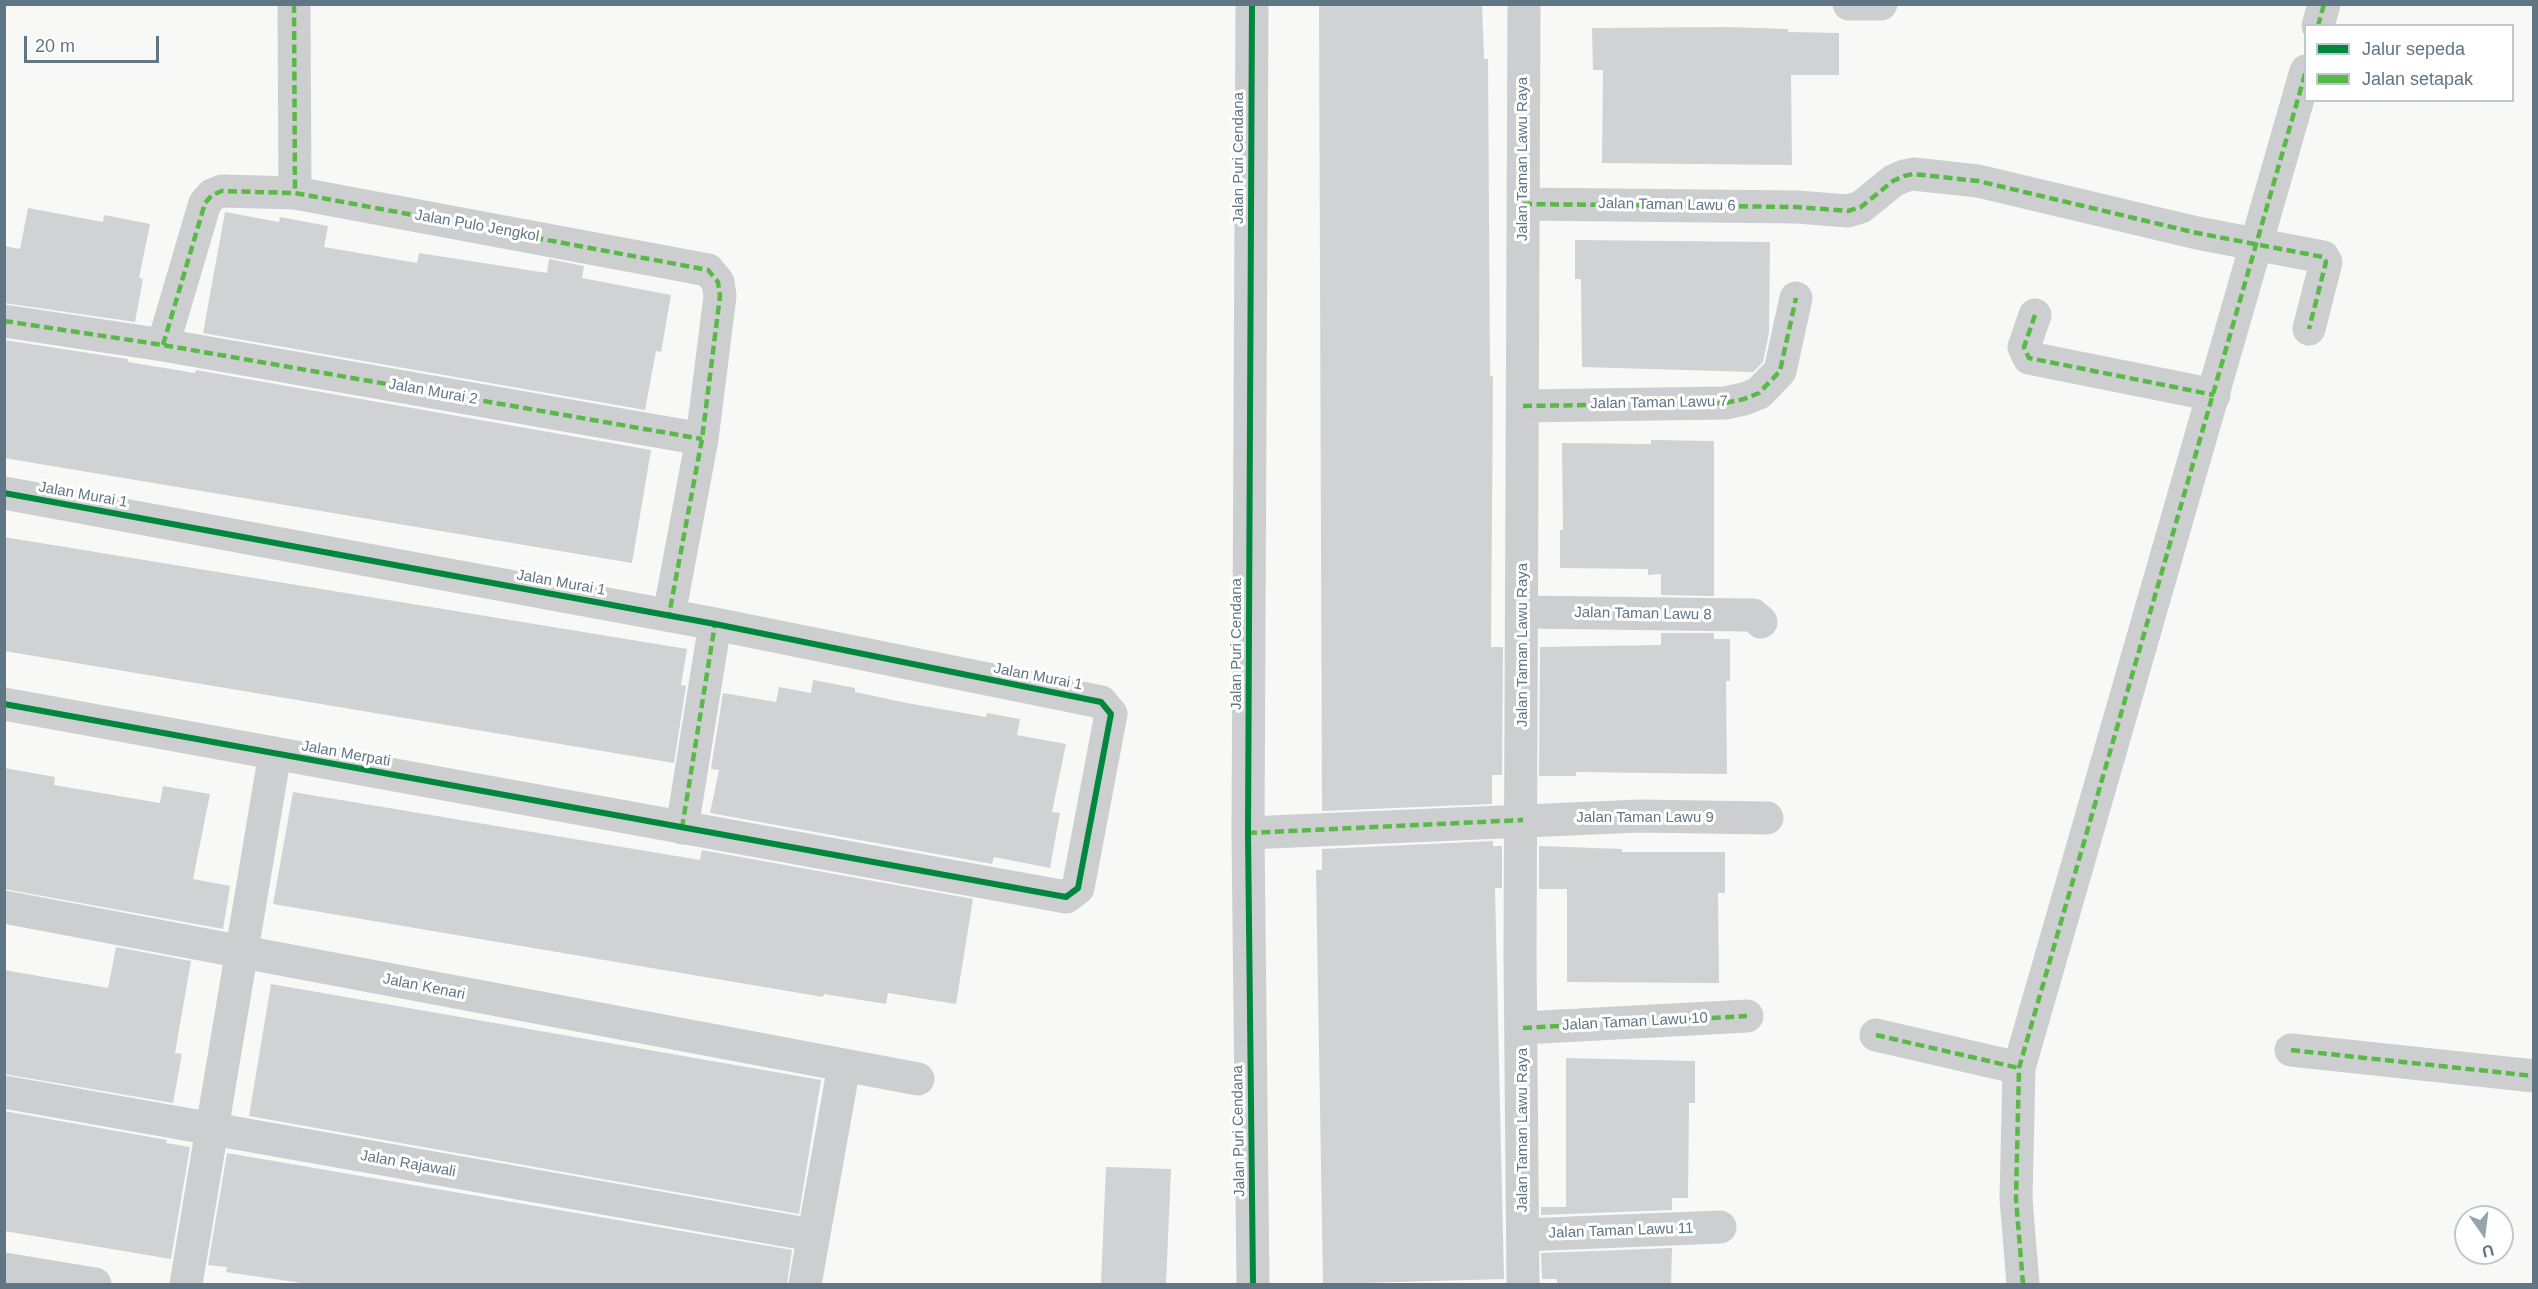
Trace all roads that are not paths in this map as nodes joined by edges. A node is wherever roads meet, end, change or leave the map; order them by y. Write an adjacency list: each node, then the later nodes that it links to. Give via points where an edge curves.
1 (294, 4): 9 (street)
2 (1252, 4): 31 (street, Jalan Puri Cendana)
3 (1524, 4): 10 (street, Jalan Taman Lawu Raya)
4 (1849, 4): 5 (street)
5 (1881, 4)
6 (2324, 4): 7 (street)
7 (2319, 24)
8 (2304, 78): 11 (street)
9 (295, 193): 16 (street, Jalan Pulo Jengkol, via 222,191 207,199); 19 (street, Jalan Pulo Jengkol, via 708,270 718,282 720,296)
10 (1523, 204): 11 (street, Jalan Taman Lawu 6, via 1854,211 1897,178 1913,174 1978,181); 18 (street, Jalan Taman Lawu Raya)
11 (2258, 244): 15 (street, Jalan Taman Lawu 6, via 2324,257); 17 (street)
12 (1797, 298): 18 (street, Jalan Taman Lawu 7, via 1780,371 1759,393 1744,399 1725,404)
13 (2035, 315): 17 (street, via 2024,347 2029,358)
14 (4, 321): 16 (street)
15 (2309, 329)
16 (164, 345): 19 (street, Jalan Murai 2)
17 (2214, 395): 39 (street)
18 (1523, 406): 21 (street, Jalan Taman Lawu Raya)
19 (702, 439): 22 (street, Jalan Pulo Jengkol)
20 (4, 493): 22 (street, Jalan Murai 1)
21 (1523, 612): 23 (street, Jalan Taman Lawu 8, via 1753,615); 29 (street, Jalan Taman Lawu Raya)
22 (669, 615): 24 (street, Jalan Murai 1)
23 (1761, 622)
24 (716, 624): 26 (street, Jalan Murai 1, via 1101,702); 30 (street)
25 (4, 704): 27 (street, Jalan Merpati)
26 (1109, 709): 30 (street, Jalan Merpati, via 1077,888 1066,897)
27 (275, 753): 30 (street, Jalan Merpati); 33 (street)
28 (1767, 818): 29 (street, Jalan Taman Lawu 9, via 1640,816)
29 (1523, 820): 31 (street, Jalan Taman Lawu 9); 35 (street, Jalan Taman Lawu Raya)
30 (682, 828)
31 (1248, 833): 51 (street, Jalan Puri Cendana)
32 (4, 907): 33 (street, Jalan Kenari)
33 (242, 953): 38 (street, Jalan Kenari); 43 (street)
34 (1747, 1016): 35 (street, Jalan Taman Lawu 10)
35 (1523, 1028): 46 (street, Jalan Taman Lawu Raya)
36 (1876, 1035): 39 (street)
37 (2291, 1050): 40 (street)
38 (844, 1066): 41 (street, Jalan Kenari); 45 (street)
39 (2019, 1068): 53 (street, via 2016,1198)
40 (2534, 1076)
41 (918, 1079)
42 (4, 1092): 43 (street, Jalan Rajawali)
43 (212, 1130): 45 (street, Jalan Rajawali); 49 (street)
44 (1719, 1227): 46 (street, Jalan Taman Lawu 11)
45 (812, 1235): 50 (street)
46 (1523, 1235): 52 (street, Jalan Taman Lawu Raya)
47 (4, 1269): 48 (street)
48 (95, 1284)
49 (186, 1284)
50 (805, 1284)
51 (1253, 1284)
52 (1523, 1284)
53 (2023, 1284)

